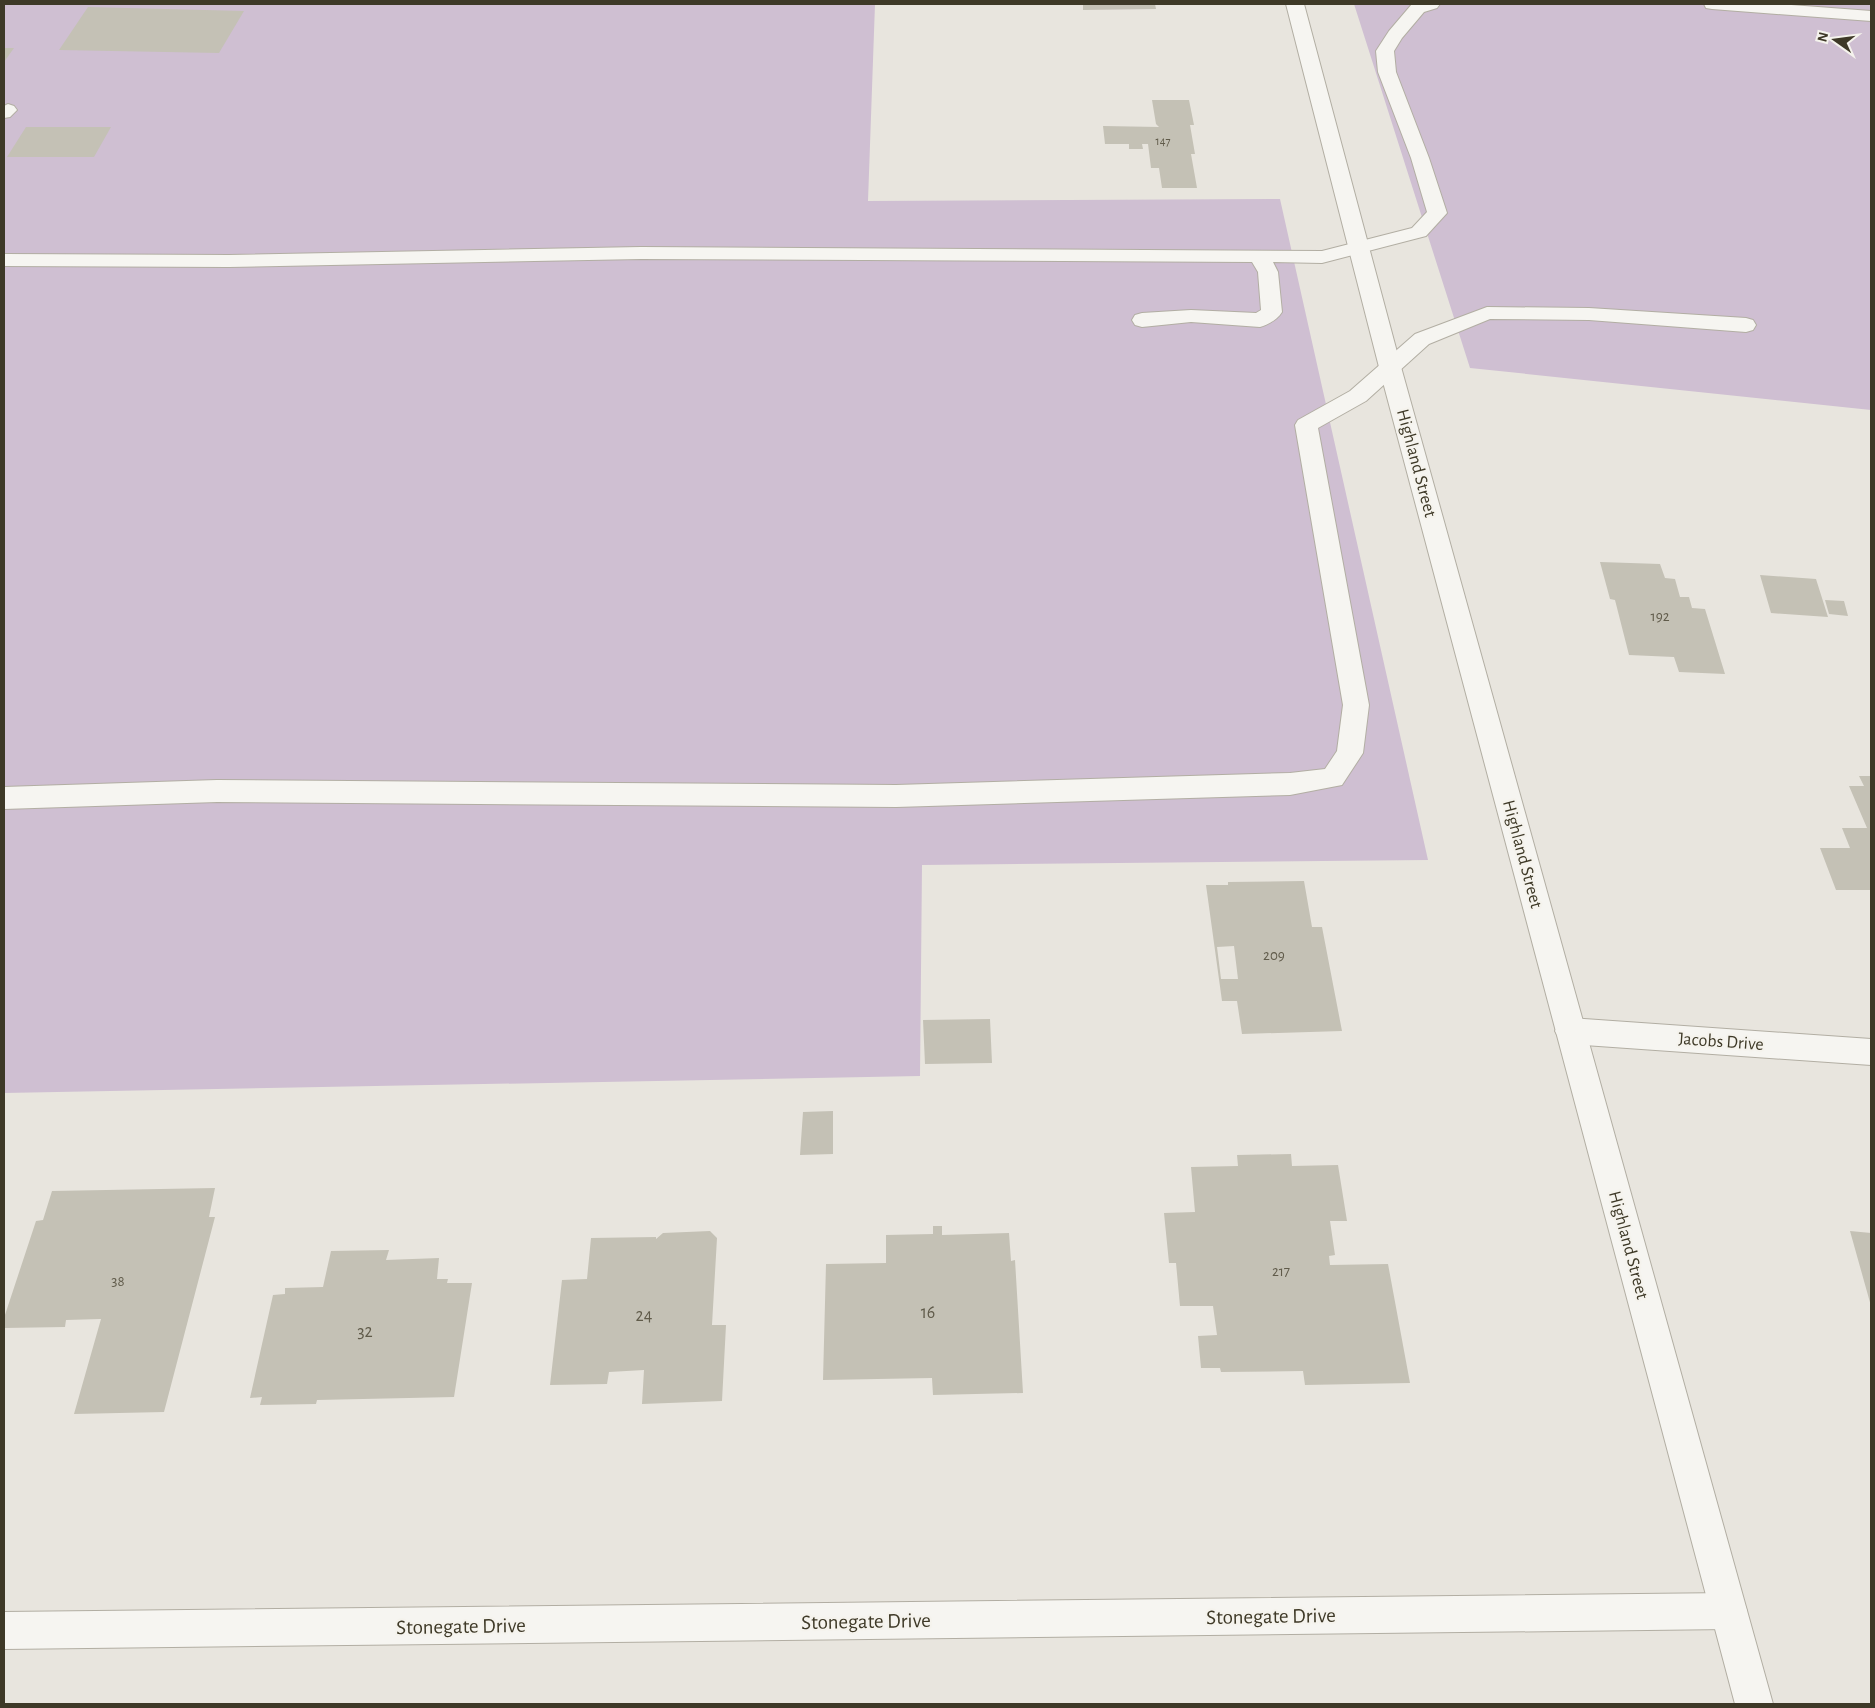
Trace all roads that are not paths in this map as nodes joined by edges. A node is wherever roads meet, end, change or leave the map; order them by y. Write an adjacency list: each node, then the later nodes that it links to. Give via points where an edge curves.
1 (1294, 4): 5 (street, Highland Street)
2 (1431, 4): 5 (street, via 1418,8 1385,51 1387,72 1437,213 1419,232)
3 (1712, 4): 4 (street)
4 (1871, 16)
5 (1358, 248): 6 (street, via 1322,257); 10 (street, Highland Street)
6 (1259, 256): 7 (street, via 883,252 229,261); 8 (street, via 1268,272 1272,312 1260,320 1191,316)
7 (4, 260)
8 (1142, 320)
9 (1746, 325): 10 (street, via 1589,314 1487,313 1422,339)
10 (1390, 367): 11 (street, via 1358,396 1306,425 1356,705 1350,752 1333,778 1290,784 896,796 217,791); 12 (street, Highland Street)
11 (4, 798)
12 (1570, 1031): 13 (street, Jacobs Drive); 14 (street, Highland Street)
13 (1871, 1052)
14 (1729, 1611): 15 (street, Stonegate Drive); 16 (street, Highland Street)
15 (4, 1631)
16 (1754, 1704)

